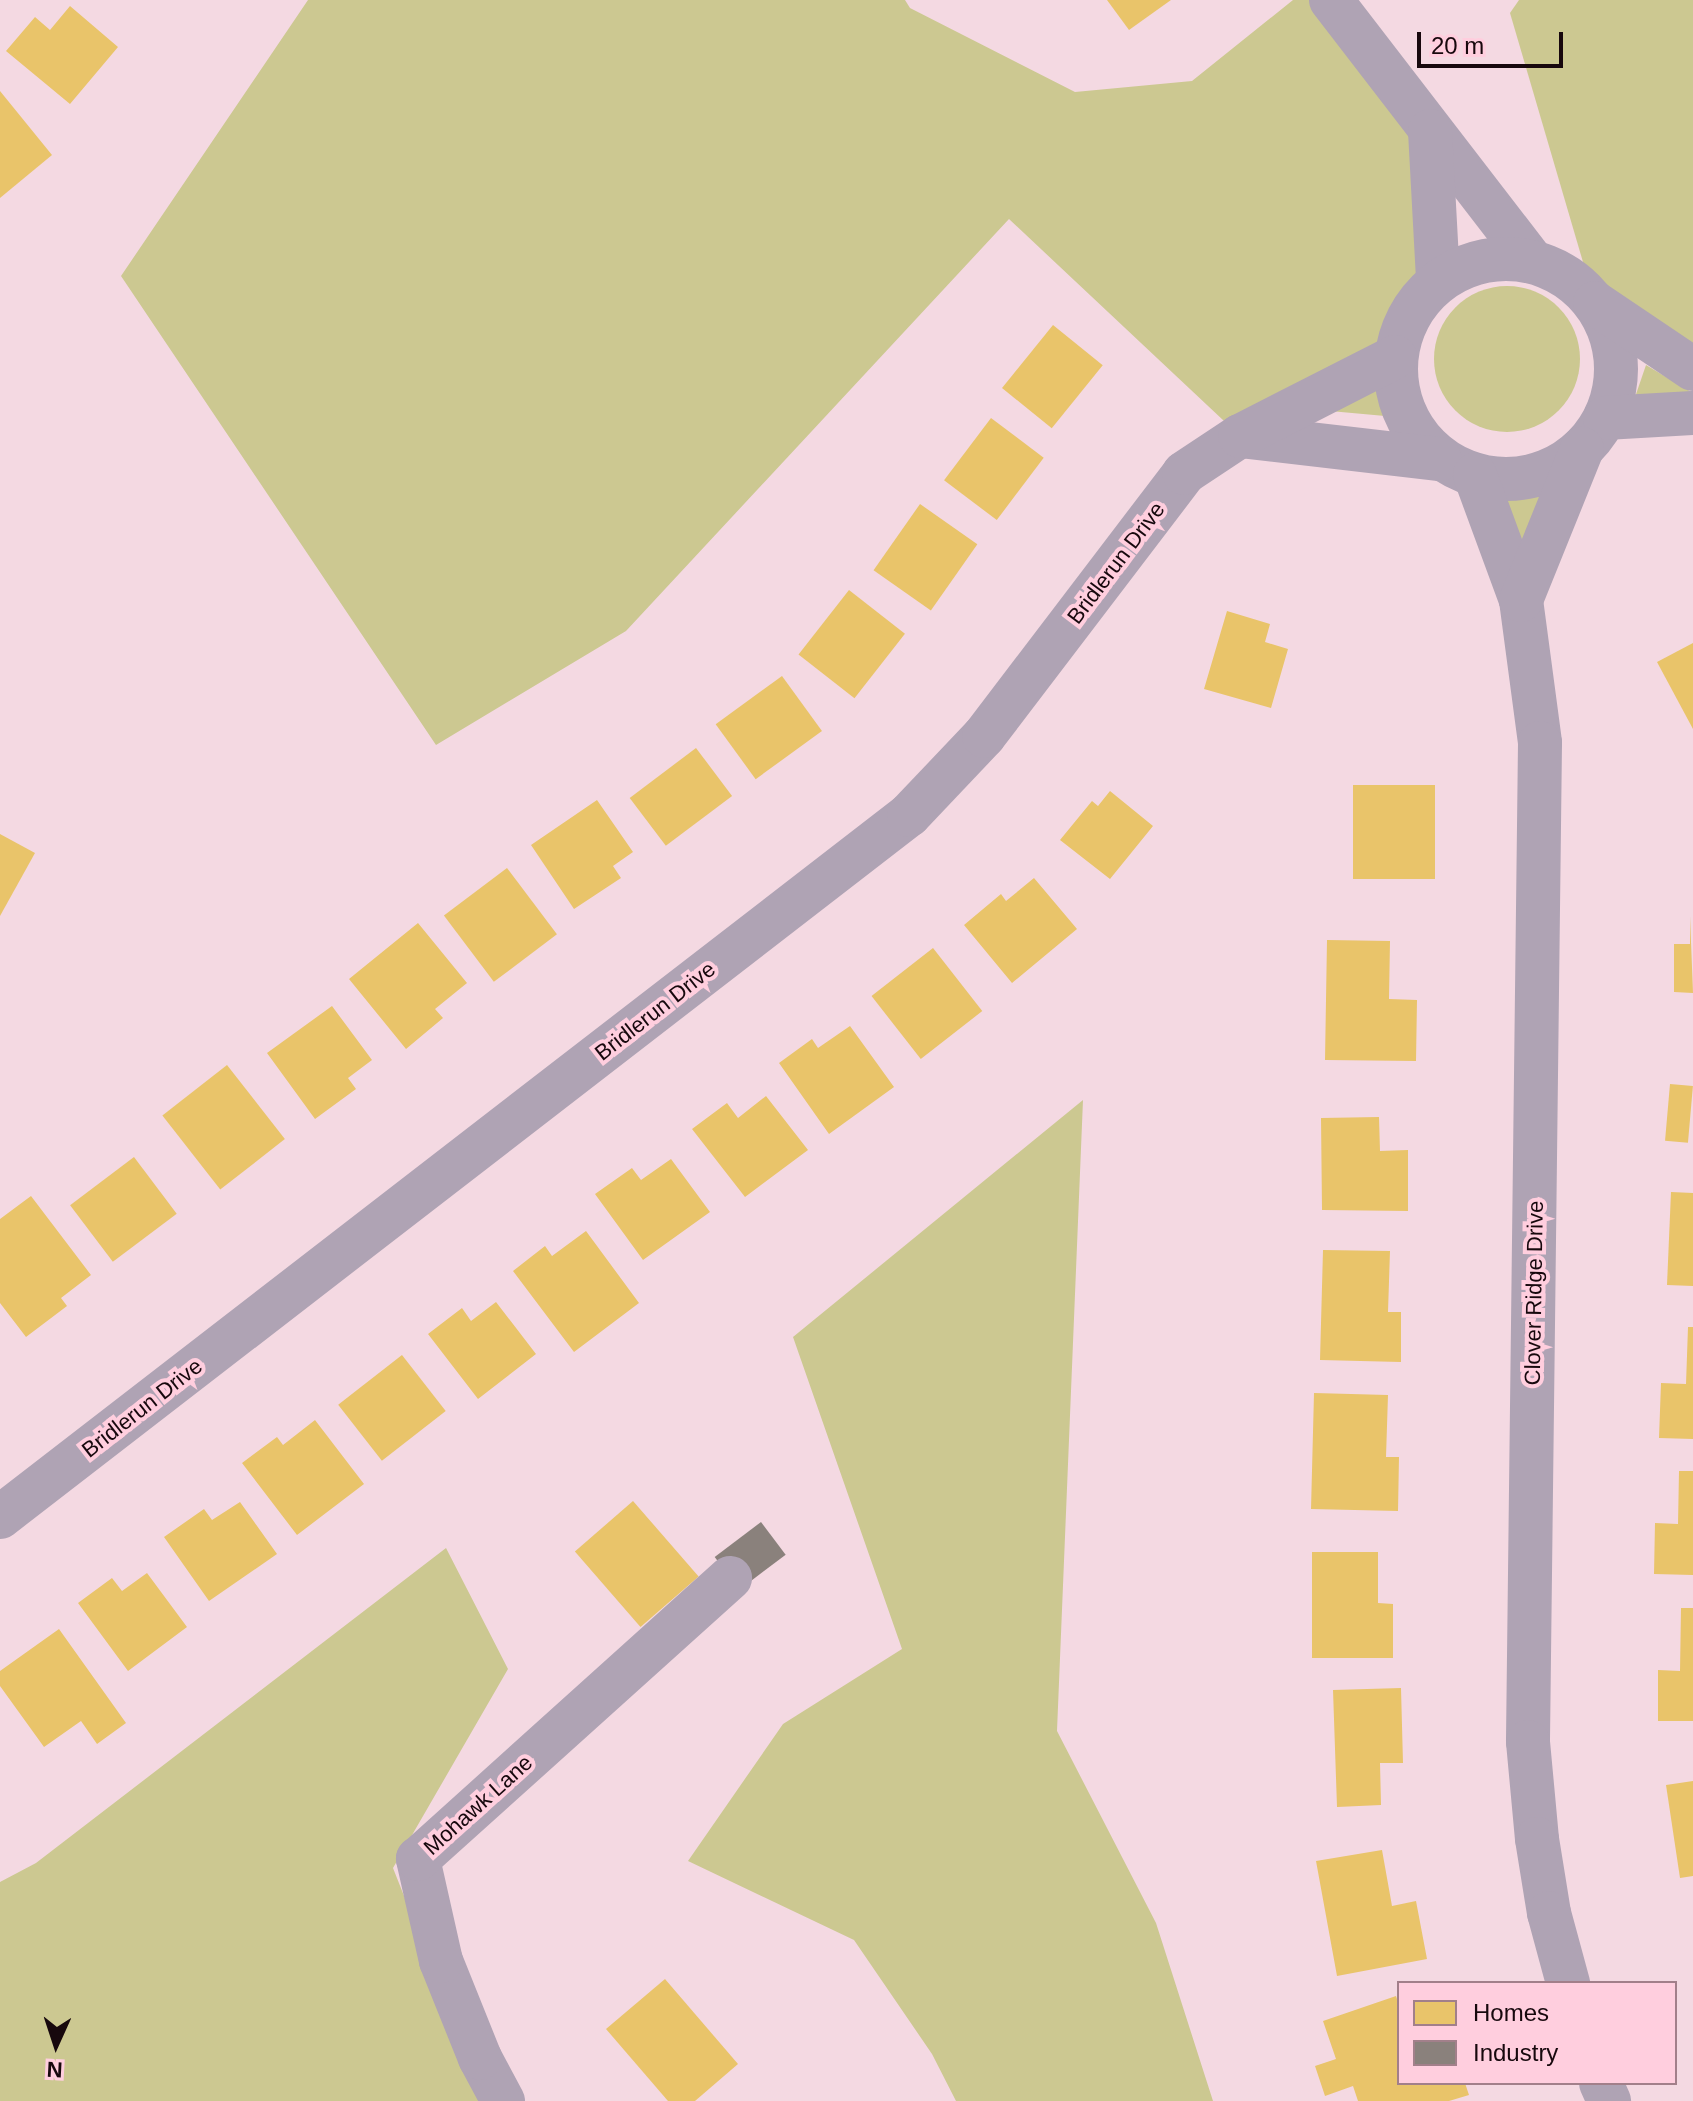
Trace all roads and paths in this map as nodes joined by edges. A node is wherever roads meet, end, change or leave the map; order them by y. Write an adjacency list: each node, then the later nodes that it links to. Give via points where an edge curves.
1 (1331, 0): 2 (street, Clover Ridge Drive)
2 (1430, 131): 3 (street, Clover Ridge Drive); 4 (street)
3 (1532, 261): 4 (street, Clover Ridge Drive, via 1473,263); 5 (street, Clover Ridge Drive, via 1567,277)
4 (1438, 280): 6 (street, Clover Ridge Drive, via 1412,309)
5 (1595, 303): 7 (street); 9 (street, Clover Ridge Drive, via 1612,338 1617,376)
6 (1395, 357): 10 (street, Bridlerun Drive); 11 (street, Clover Ridge Drive, via 1398,396 1413,431)
7 (1693, 369)
8 (1693, 413): 9 (street)
9 (1594, 434): 11 (street, via 1550,470 1512,480); 12 (street, Clover Ridge Drive)
10 (1240, 436): 11 (street); 13 (street, Bridlerun Drive, via 1184,473 984,736 909,815)
11 (1458, 467): 12 (street, Clover Ridge Drive)
12 (1521, 600): 15 (street, Clover Ridge Drive, via 1540,743 1528,1742 1549,1913)
13 (0, 1517)
14 (730, 1578): 16 (street, Mohawk Lane, via 418,1859 441,1961)
15 (1567, 1981)
16 (503, 2101)

